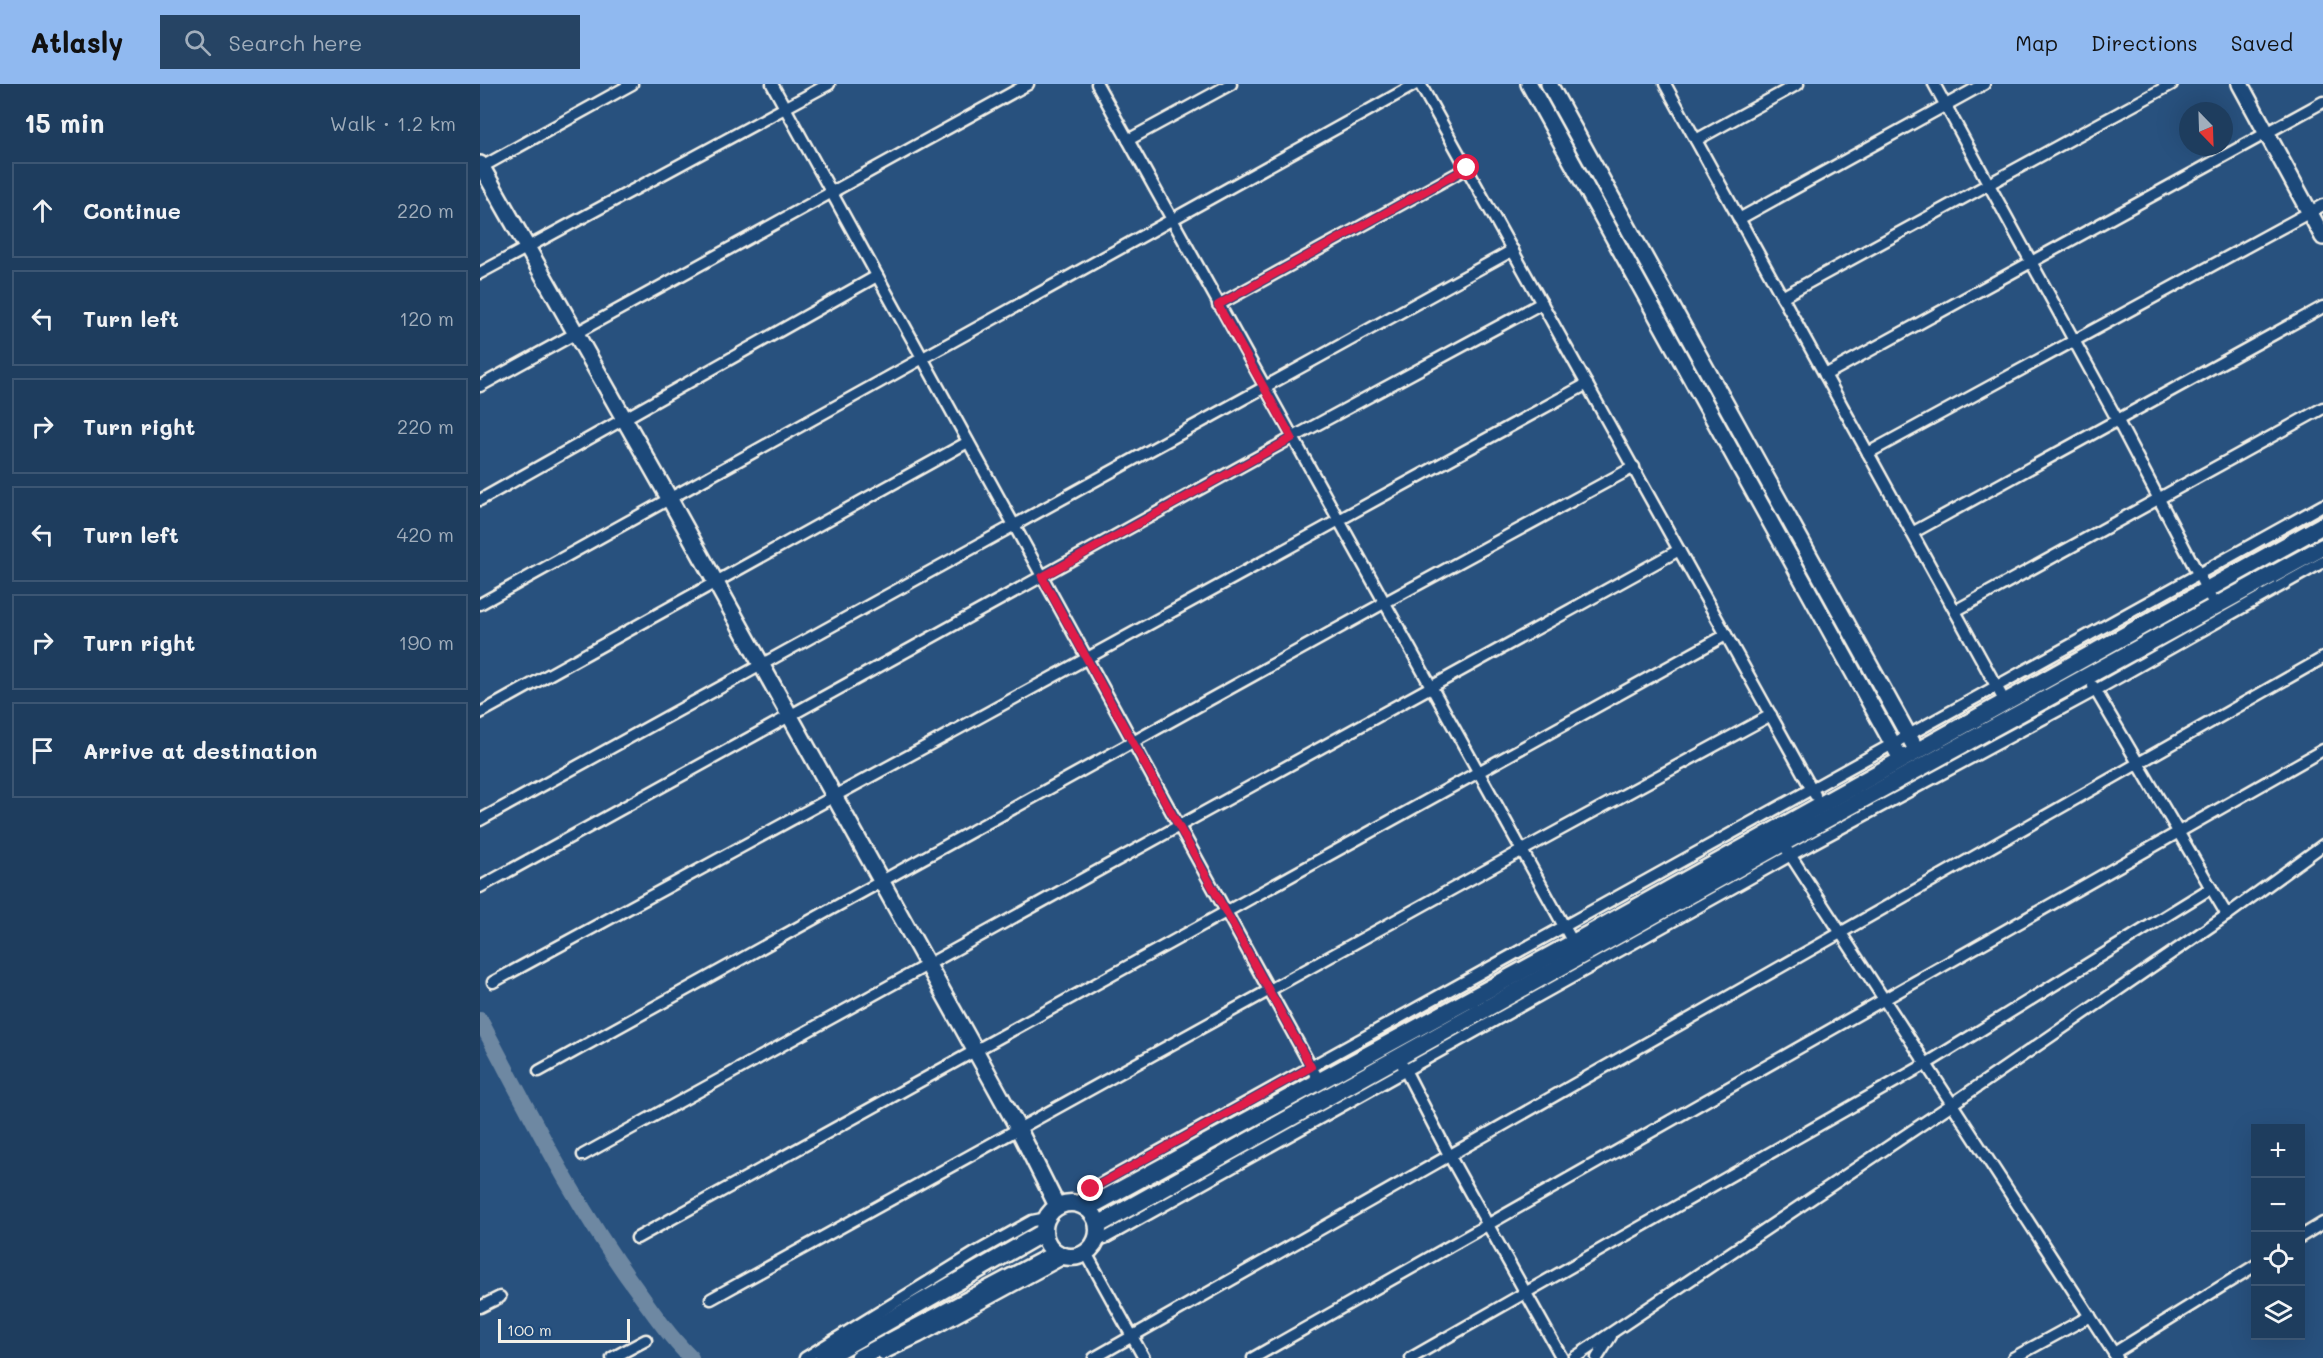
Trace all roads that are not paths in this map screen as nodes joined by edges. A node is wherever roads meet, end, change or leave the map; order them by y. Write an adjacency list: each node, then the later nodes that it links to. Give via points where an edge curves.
1 (632, 84): 23 (street)
2 (772, 84): 19 (street)
3 (829, 84): 19 (street)
4 (1028, 84): 26 (street)
5 (1097, 84): 22 (street)
6 (1231, 84): 22 (street)
7 (1418, 84): 24 (street); 29 (street)
8 (1529, 84): 87 (main road)
9 (1549, 84): 85 (main road)
10 (1665, 84): 21 (street)
11 (1798, 84): 21 (street)
12 (1934, 84): 18 (street)
13 (1984, 84): 18 (street)
14 (2172, 84): 25 (street)
15 (2240, 84): 20 (main road)
16 (2250, 84): 20 (main road)
17 (2323, 102): 20 (street)
18 (1945, 105): 25 (street); 28 (street)
19 (785, 108): 26 (street); 31 (street)
20 (2271, 131): 27 (main road); 33 (street)
21 (1696, 140): 28 (street)
22 (1128, 141): 29 (street)
23 (480, 166): 31 (main road)
24 (1467, 168): 32 (street); 38 (street)
25 (1989, 184): 33 (street); 36 (street)
26 (831, 192): 35 (street); 40 (street)
27 (2318, 211): 30 (main road); 41 (street)
28 (1739, 219): 36 (street)
29 (1172, 221): 38 (street); 42 (street)
30 (2323, 237)
31 (528, 248): 34 (street); 40 (main road)
32 (1513, 250): 37 (street); 46 (street)
33 (2031, 263): 41 (street); 43 (street)
34 (480, 273)
35 (877, 276): 42 (street); 48 (street)
36 (1782, 297): 43 (street)
37 (1542, 303): 44 (street); 50 (street)
38 (1218, 305): 46 (street)
39 (2323, 307): 49 (street)
40 (575, 333): 45 (street); 48 (main road)
41 (2074, 341): 49 (street); 52 (street)
42 (922, 358): 51 (street); 54 (street)
43 (1825, 375): 52 (street)
44 (1587, 384): 53 (street); 58 (street)
45 (480, 386)
46 (1263, 386): 50 (street); 59 (street)
47 (2323, 408): 55 (street)
48 (624, 419): 54 (main road); 56 (street)
49 (2118, 421): 55 (street); 61 (street)
50 (1292, 438): 58 (street); 66 (street)
51 (968, 442): 59 (street); 67 (street)
52 (1868, 453): 61 (street)
53 (1634, 467): 63 (street); 69 (street)
54 (669, 498): 67 (main road); 70 (street)
55 (2158, 499): 65 (street); 72 (street)
56 (480, 500)
57 (2323, 505): 65 (street)
58 (1338, 520): 69 (street); 74 (street)
59 (1013, 524): 66 (street); 76 (street)
60 (2323, 525): 68 (main road)
61 (1912, 533): 72 (street)
62 (2323, 547): 71 (main road)
63 (1679, 550): 73 (street); 78 (street)
64 (2323, 562): 77 (street)
65 (2199, 574): 68 (street); 79 (street)
66 (1042, 577): 74 (street); 82 (street)
67 (715, 582): 76 (main road); 81 (street)
68 (2208, 590): 71 (street); 80 (main road)
69 (1384, 603): 78 (street); 84 (street)
70 (480, 604)
71 (2216, 606): 77 (main road)
72 (1954, 611): 79 (street)
73 (1726, 635): 83 (street); 89 (street)
74 (1086, 657): 84 (street); 91 (street)
75 (2323, 658): 88 (street)
76 (761, 664): 82 (main road); 93 (street)
77 (2092, 684): 88 (street); 92 (main road); 97 (street)
78 (1430, 686): 89 (street); 94 (street)
79 (1996, 687): 80 (street); 85 (street)
80 (2005, 702): 85 (main road)
81 (480, 713)
82 (790, 716): 91 (main road); 100 (street)
83 (1771, 716): 90 (street); 98 (street)
84 (1134, 743): 94 (street); 99 (street)
85 (1912, 743): 87 (main road)
86 (2323, 750): 95 (street)
87 (1897, 752): 90 (main road)
88 (2138, 763): 95 (street); 105 (street)
89 (1477, 771): 98 (street); 102 (street)
90 (1816, 797): 92 (street); 104 (street); 106 (main road)
91 (835, 798): 99 (main road); 108 (street)
92 (1828, 819): 97 (main road)
93 (480, 820)
94 (1179, 825): 102 (street); 107 (street)
95 (2180, 833): 101 (street); 110 (street)
96 (2323, 845): 103 (street)
97 (1787, 849): 105 (street); 106 (main road); 112 (street)
98 (1521, 851): 104 (street); 109 (street)
99 (881, 881): 107 (main road); 114 (street)
100 (480, 887)
101 (2211, 888): 103 (street); 113 (street)
102 (1226, 911): 109 (street); 111 (street)
103 (2227, 915): 116 (street)
104 (1564, 927): 106 (street); 115 (street)
105 (1841, 933): 110 (street); 119 (street)
106 (1577, 950): 112 (main road); 115 (main road)
107 (928, 965): 111 (main road); 118 (street)
108 (493, 982)
109 (1269, 991): 115 (street); 117 (street)
110 (1884, 999): 113 (street); 123 (street)
111 (975, 1050): 117 (main road); 125 (street)
112 (1402, 1064): 119 (street); 126 (main road)
113 (1926, 1064): 116 (street); 129 (street)
114 (539, 1071)
115 (1315, 1074): 120 (main road)
116 (1952, 1104): 133 (street); 134 (street)
117 (1019, 1130): 121 (main road); 131 (street)
118 (583, 1155)
119 (1449, 1155): 123 (street); 135 (street)
120 (1082, 1205): 121 (main road, via 1067,1203); 126 (main road, via 1094,1215)
121 (1050, 1219): 127 (main road, via 1048,1244); 139 (street, via 1032,1221 975,1253); 140 (main road)
122 (2323, 1223): 124 (street)
123 (1487, 1224): 129 (street); 145 (street)
124 (2305, 1234)
125 (637, 1238)
126 (1094, 1240): 127 (main road, via 1076,1257); 135 (street)
127 (1061, 1255): 141 (main road); 142 (street, via 928,1332)
128 (2251, 1268): 137 (street)
129 (1526, 1293): 146 (street); 147 (street)
130 (500, 1297): 132 (street)
131 (711, 1299)
132 (480, 1307)
133 (2090, 1316): 137 (street); 150 (street)
134 (1612, 1333): 148 (street); 149 (street)
135 (1132, 1336): 143 (street); 144 (street)
136 (646, 1340): 138 (street)
137 (2116, 1355)
138 (612, 1358)
139 (805, 1358)
140 (824, 1358)
141 (859, 1358)
142 (874, 1358)
143 (1094, 1358)
144 (1144, 1358)
145 (1252, 1358)
146 (1411, 1358)
147 (1562, 1358)
148 (1574, 1358)
149 (1597, 1358)
150 (2013, 1358)

